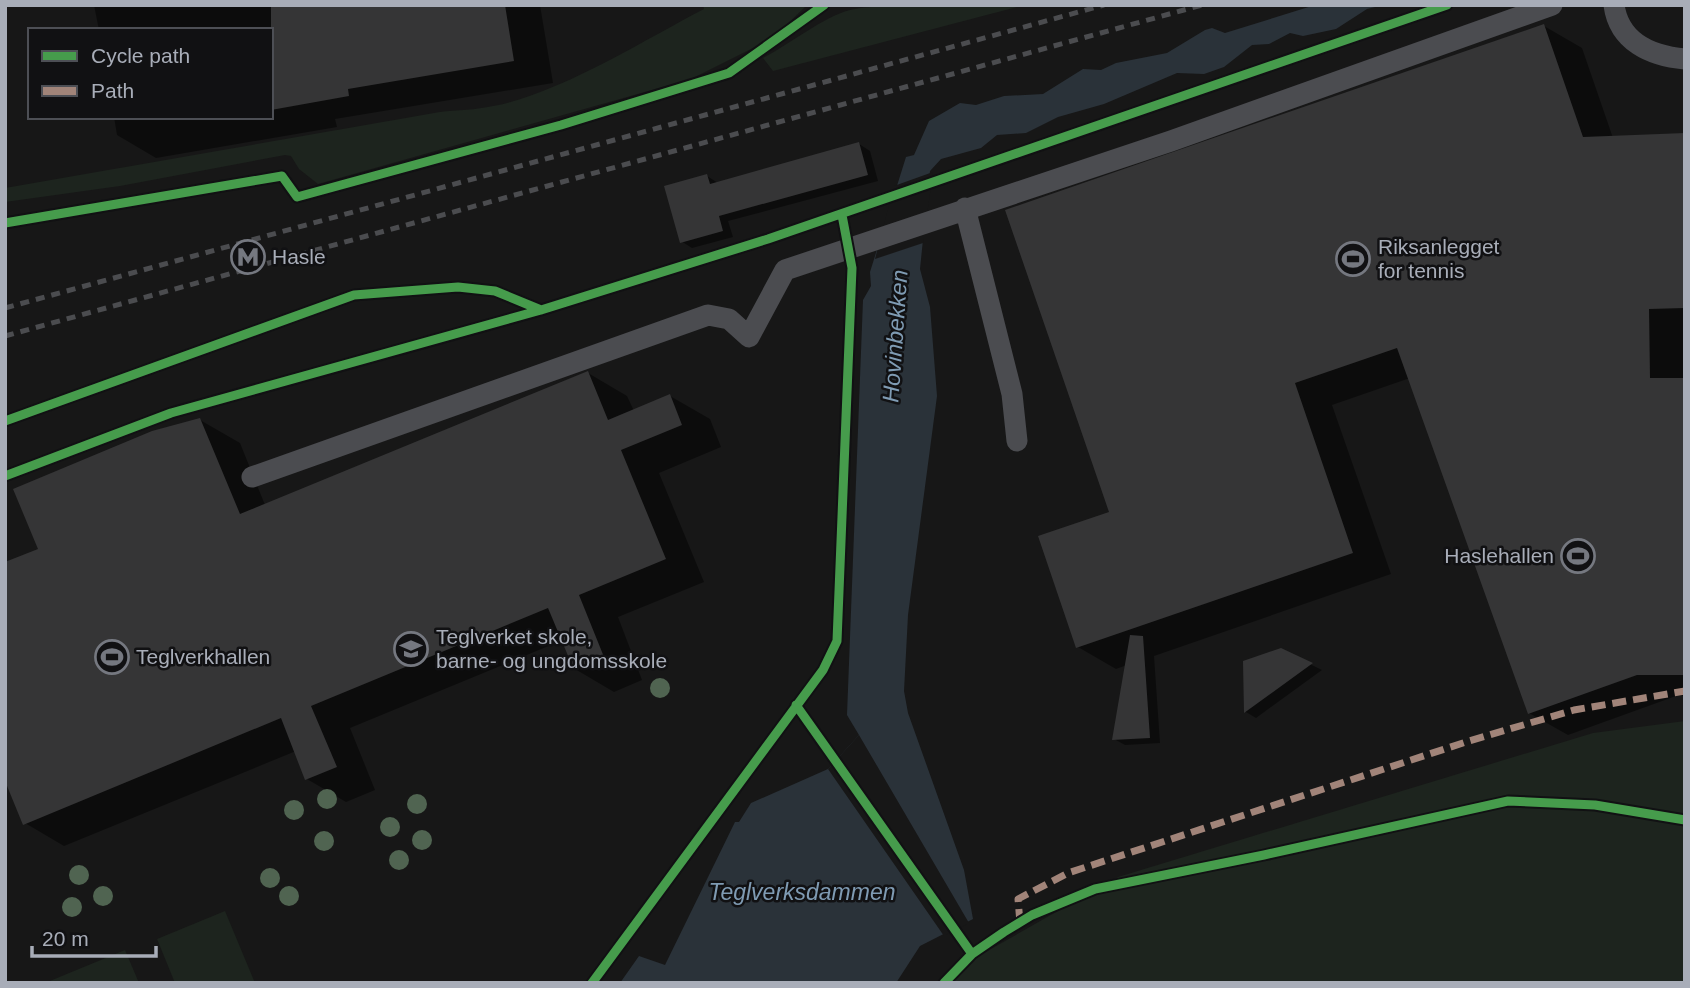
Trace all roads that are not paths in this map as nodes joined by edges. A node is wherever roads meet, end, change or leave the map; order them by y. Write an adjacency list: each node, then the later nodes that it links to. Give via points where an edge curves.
1 (1552, 5): 4 (lane, via 1171,141)
2 (1614, 5): 3 (lane, via 1616,20 1630,39 1645,50)
3 (1685, 59)
4 (965, 208): 5 (lane, via 1012,394); 6 (lane, via 785,270 748,337 729,319 708,315)
5 (1017, 441)
6 (252, 477)

